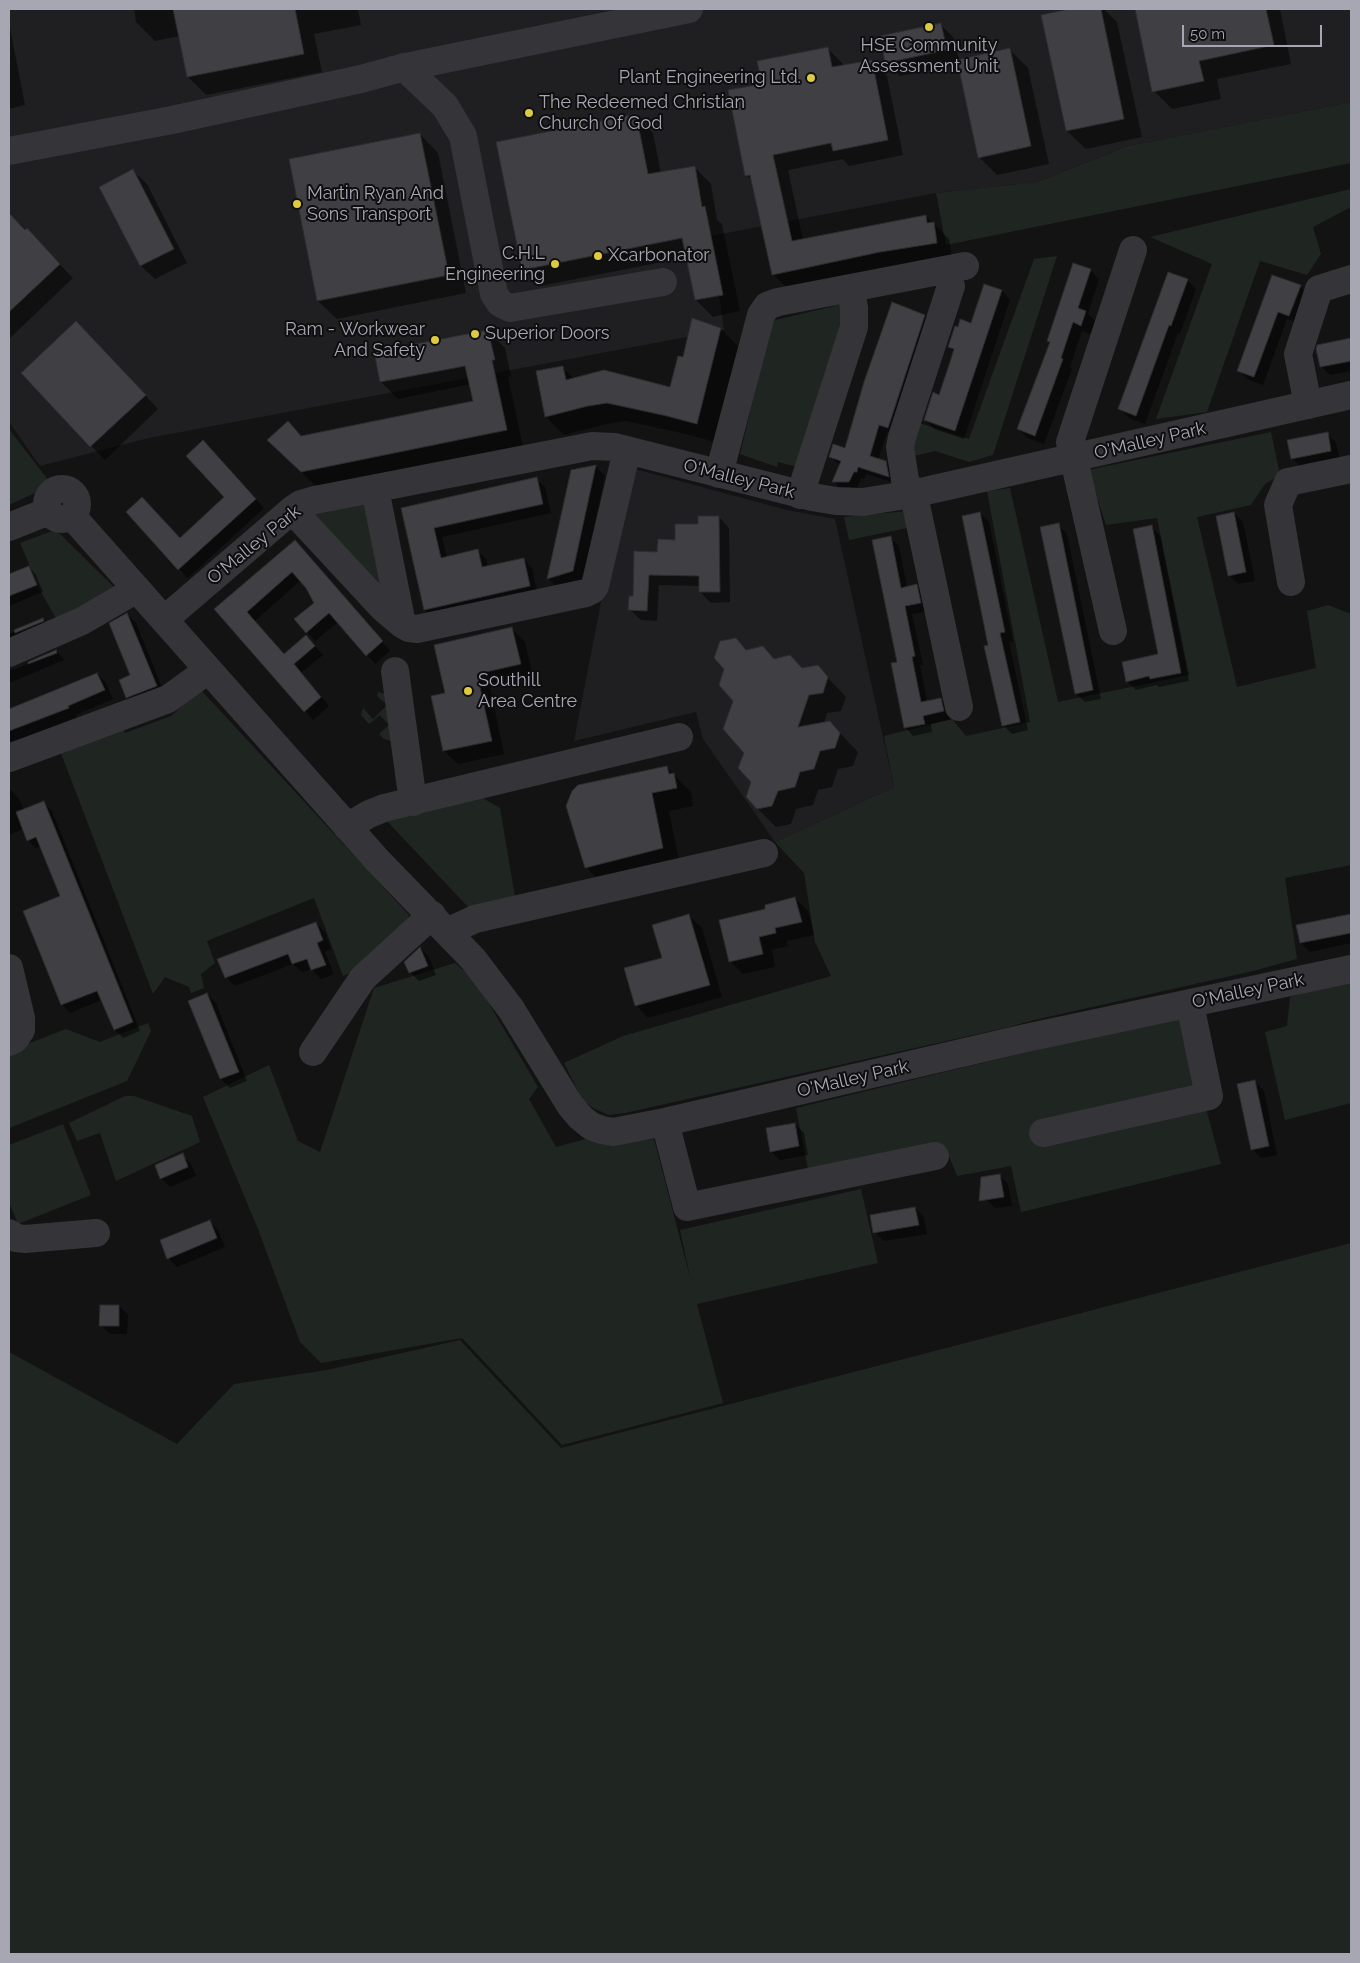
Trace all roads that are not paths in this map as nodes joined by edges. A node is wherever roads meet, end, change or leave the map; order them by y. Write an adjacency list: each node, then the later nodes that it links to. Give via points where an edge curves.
1 (689, 9): 2 (street)
2 (404, 68): 3 (street, via 172,120); 6 (street, via 445,106 463,136 494,294 500,303 510,308)
3 (9, 151)
4 (1132, 250): 11 (street, via 1070,442)
5 (1351, 279): 9 (street, via 1319,289 1298,354)
6 (663, 282)
7 (851, 289): 13 (street, via 767,306 761,315); 15 (street, via 958,276 902,437 900,447 905,480); 16 (street, via 854,327)
8 (1350, 402): 9 (street, O'Malley Park)
9 (1308, 405): 11 (street, O'Malley Park)
10 (627, 450): 13 (street, O'Malley Park); 14 (street, O'Malley Park, via 592,446); 22 (street, via 592,590 417,629)
11 (1074, 458): 15 (street, O'Malley Park); 23 (street)
12 (1351, 469): 19 (street, via 1288,482 1278,505)
13 (719, 474): 16 (street, O'Malley Park)
14 (375, 489): 17 (street, O'Malley Park, via 314,500); 22 (street)
15 (912, 494): 16 (street, O'Malley Park, via 863,502 836,502); 27 (street)
16 (800, 495)
17 (292, 510): 21 (street, O'Malley Park); 22 (street)
18 (9, 527): 20 (street, O'Malley Park, via 60,514)
19 (1291, 582)
20 (138, 588): 21 (street, O'Malley Park); 24 (street, via 82,621)
21 (165, 619): 25 (street, O'Malley Park)
22 (402, 624)
23 (1113, 631)
24 (9, 653)
25 (208, 670): 29 (street, via 168,698); 31 (street, O'Malley Park)
26 (395, 671): 30 (street)
27 (959, 707)
28 (679, 737): 30 (street)
29 (9, 758)
30 (413, 802): 31 (street, via 375,810)
31 (347, 827): 33 (street, O'Malley Park)
32 (764, 853): 33 (street, via 475,919)
33 (440, 923): 38 (street, via 363,978); 39 (street, O'Malley Park, via 474,959 511,1009 543,1064 580,1117 591,1126 612,1132)
34 (9, 968): 37 (street, via 21,1018 21,1030)
35 (1351, 969): 36 (street, O'Malley Park)
36 (1190, 1004): 39 (street, O'Malley Park, via 1026,1038); 40 (street, via 1209,1096)
37 (9, 1042)
38 (313, 1052)
39 (665, 1122): 41 (street, via 687,1207)
40 (1043, 1133)
41 (935, 1156)
42 (9, 1233): 43 (street, via 26,1239)
43 (96, 1233)

